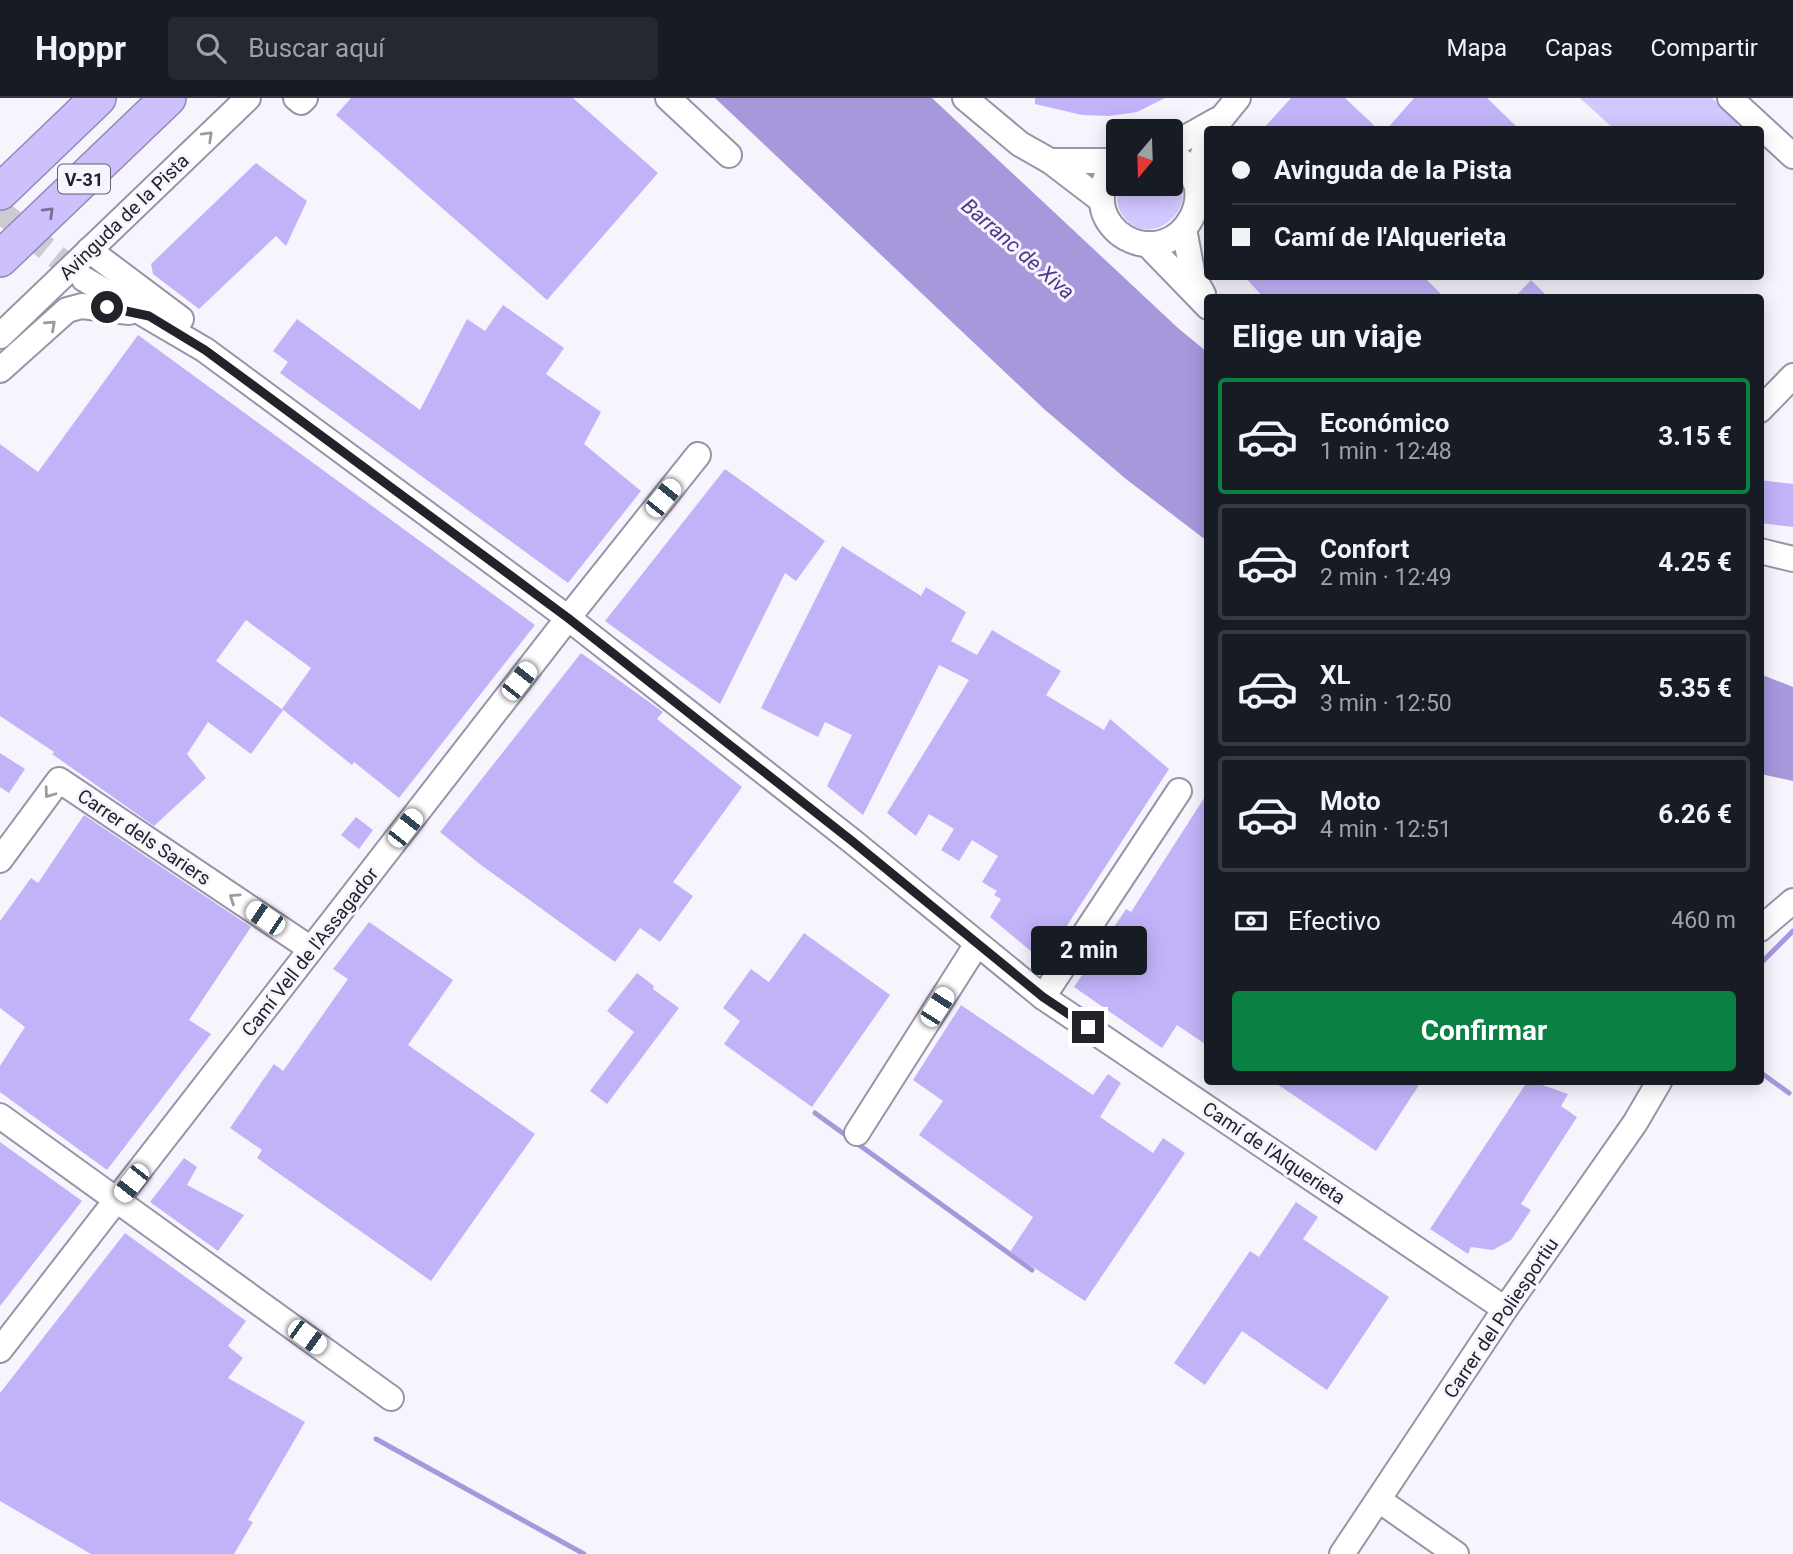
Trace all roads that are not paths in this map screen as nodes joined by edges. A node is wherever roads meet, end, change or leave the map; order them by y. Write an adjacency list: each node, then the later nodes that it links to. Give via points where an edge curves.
1 (97, 98): 25 (highway, V-31)
2 (168, 98): 30 (highway, V-31, one-way to 2)
3 (248, 98): 29 (street, Avinguda de la Pista, one-way to 3)
4 (296, 98): 5 (street, via 301,102)
5 (305, 98)
6 (668, 98): 18 (street)
7 (965, 98): 16 (street)
8 (982, 98): 16 (street)
9 (1238, 98): 11 (street)
10 (1730, 98): 12 (street)
11 (1215, 126)
12 (1760, 126)
13 (1764, 129): 19 (street)
14 (1204, 132): 15 (street)
15 (1183, 141)
16 (1020, 144): 20 (street)
17 (1204, 154): 24 (street)
18 (729, 155)
19 (1793, 156)
20 (1050, 161): 21 (street); 26 (street)
21 (1106, 161)
22 (1183, 164): 24 (street)
23 (1106, 178): 26 (street)
24 (1195, 182): 27 (street, via 1196,207)
25 (0, 191)
26 (1101, 200): 28 (street, via 1111,225 1121,235)
27 (1184, 229): 28 (street, via 1161,243); 32 (street, via 1193,276)
28 (1147, 244): 33 (street)
29 (89, 250): 35 (street, Avinguda de la Pista); 36 (street, Camí de l'Alquerieta, via 181,319)
30 (0, 259)
31 (84, 279): 34 (street, Camí de l'Alquerieta)
32 (1204, 294)
33 (1204, 303)
34 (149, 316): 36 (street, Camí de l'Alquerieta); 37 (street, Avinguda de la Pista, one-way to 34, via 68,310 94,306)
35 (0, 336)
36 (205, 350): 45 (street, Camí de l'Alquerieta)
37 (0, 370)
38 (1793, 376): 39 (street)
39 (1764, 406)
40 (698, 455): 45 (street, Camí Vell de l'Assagador)
41 (1764, 552): 42 (street)
42 (1793, 559)
43 (1764, 567): 44 (street)
44 (1793, 568)
45 (568, 618): 50 (street, Camí de l'Alquerieta); 51 (street, Camí Vell de l'Assagador)
46 (1179, 791): 52 (street)
47 (0, 860): 51 (street, Carrer dels Sariers, one-way to 47, via 59,780)
48 (1793, 901): 49 (street)
49 (1764, 926)
50 (978, 944): 52 (street, Camí de l'Alquerieta); 55 (street)
51 (311, 949): 56 (street, Camí Vell de l'Assagador)
52 (1043, 997): 57 (street, Camí de l'Alquerieta)
53 (1656, 1085): 57 (street, Carrer del Poliesportiu)
54 (0, 1116): 56 (street)
55 (857, 1133)
56 (117, 1201): 58 (street, Camí Vell de l'Assagador); 59 (street)
57 (1505, 1309): 60 (street, Carrer del Poliesportiu)
58 (0, 1350)
59 (391, 1398)
60 (1379, 1500): 61 (street, Carrer del Poliesportiu); 62 (street)
61 (1342, 1554)
62 (1456, 1554)

